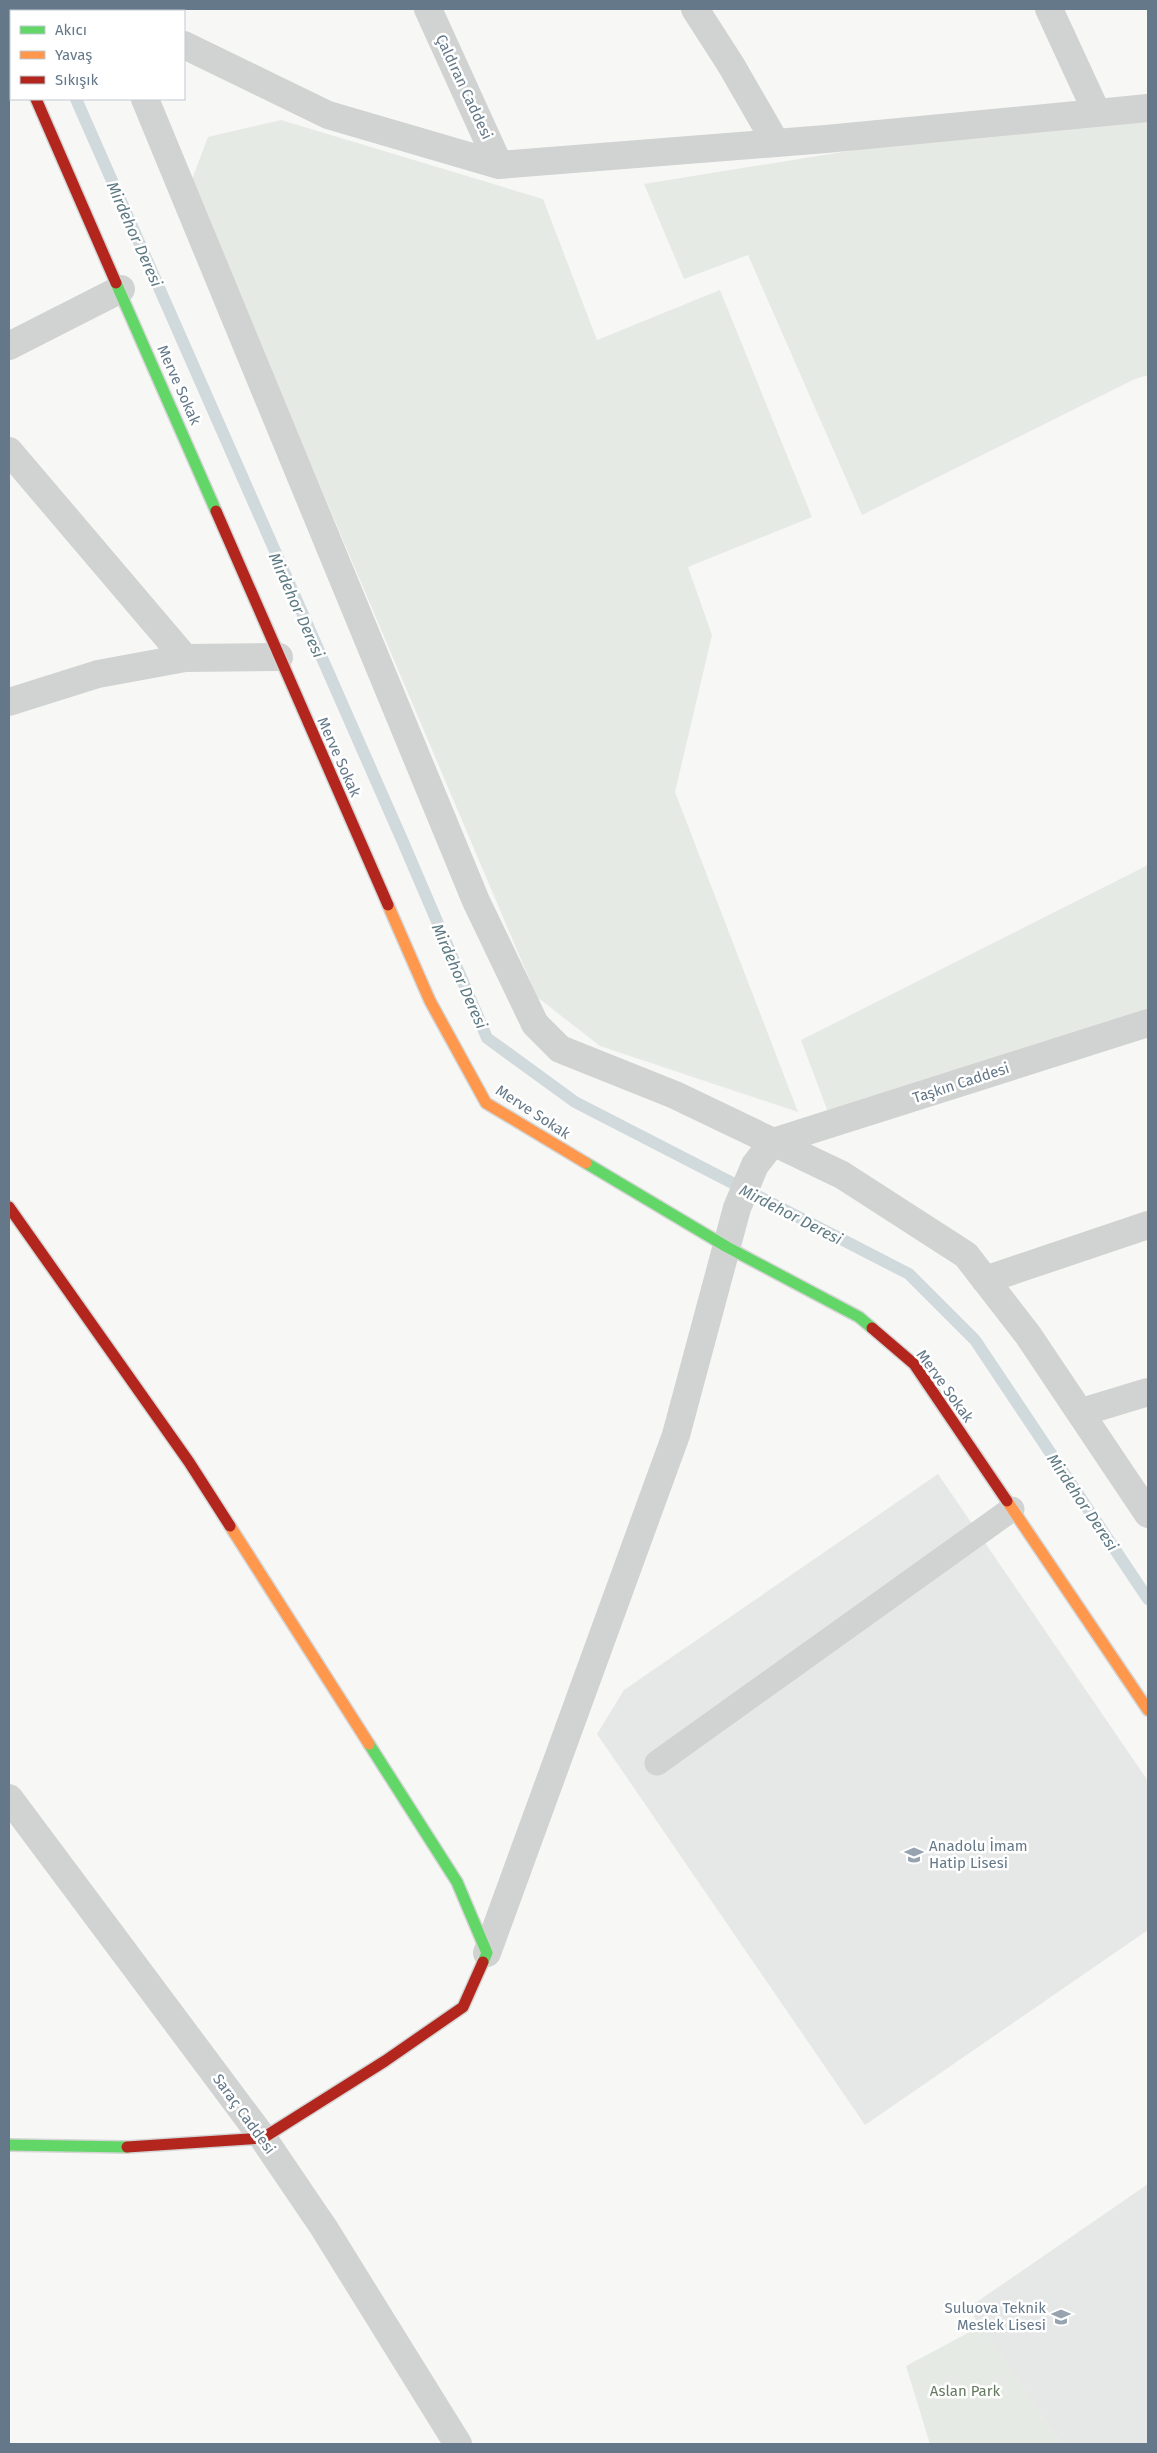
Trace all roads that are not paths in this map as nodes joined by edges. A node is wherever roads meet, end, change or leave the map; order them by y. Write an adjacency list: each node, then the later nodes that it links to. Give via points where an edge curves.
1 (428, 9): 10 (street, Çaldıran Caddesi)
2 (695, 9): 9 (street)
3 (1049, 9): 8 (street)
4 (185, 45): 10 (street, via 328,116)
5 (36, 100): 11 (street, Merve Sokak)
6 (145, 100): 18 (street, via 476,900 535,1024 560,1049 675,1095)
7 (1148, 108): 8 (street)
8 (1097, 113): 9 (street)
9 (776, 143): 10 (street)
10 (500, 165)
11 (121, 289): 12 (street); 14 (street, Merve Sokak)
12 (9, 346)
13 (9, 451): 15 (street)
14 (279, 657): 15 (street); 21 (street, Merve Sokak, via 430,1000 486,1103)
15 (186, 658): 16 (street, via 98,674)
16 (9, 702)
17 (1148, 1023): 18 (street, Taşkın Caddesi)
18 (773, 1142): 21 (street, via 755,1165 737,1208); 22 (street, via 842,1175 966,1255)
19 (9, 1207): 30 (street, via 195,1471 457,1882)
20 (1148, 1225): 22 (street)
21 (727, 1247): 25 (street, Merve Sokak, via 859,1316 914,1364); 30 (street, via 676,1435)
22 (985, 1280): 24 (street)
23 (1148, 1392): 24 (street)
24 (1082, 1412): 26 (street)
25 (1012, 1509): 27 (street, Merve Sokak); 28 (lane)
26 (1148, 1514)
27 (1148, 1710)
28 (657, 1763)
29 (9, 1798): 31 (street, Saraç Caddesi)
30 (487, 1953): 31 (street, via 463,2007)
31 (263, 2138): 32 (street, via 106,2148); 33 (street, Saraç Caddesi, via 324,2228)
32 (9, 2145)
33 (458, 2444)

